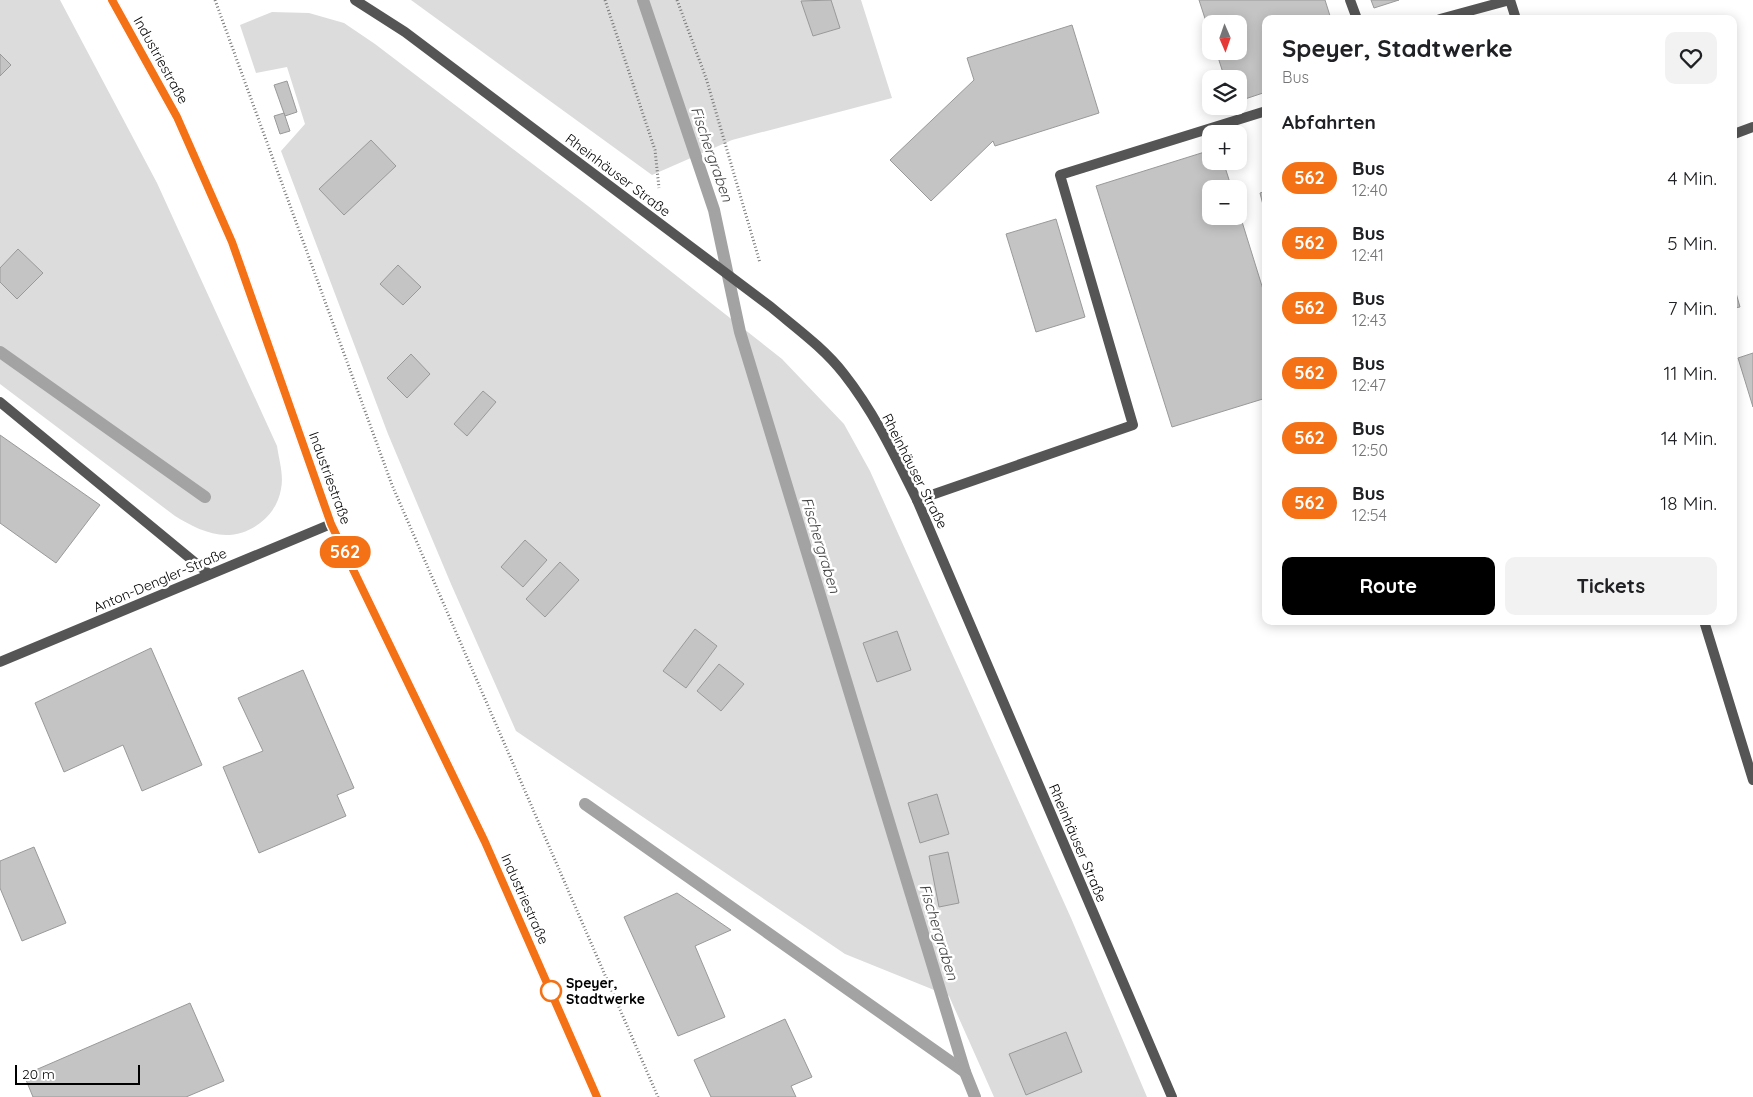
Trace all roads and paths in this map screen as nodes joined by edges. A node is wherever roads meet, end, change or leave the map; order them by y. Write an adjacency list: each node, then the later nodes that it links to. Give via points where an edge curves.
1 (112, 0): 18 (street, Industriestraße, via 177,117 232,242)
2 (215, 0): 24 (path, via 392,484)
3 (355, 0): 14 (street, Rheinhäuser Straße, via 405,32)
4 (605, 0): 14 (path, via 655,150)
5 (676, 0): 15 (path, via 706,78)
6 (1350, 0): 8 (street)
7 (1510, 0): 9 (street); 10 (street)
8 (1356, 15)
9 (1455, 15)
10 (1515, 15)
11 (1262, 112): 17 (street, via 1060,175 1133,425)
12 (1753, 127): 13 (street)
13 (1737, 133)
14 (664, 226): 15 (street, Rheinhäuser Straße)
15 (771, 307): 17 (street, Rheinhäuser Straße, via 811,340 844,374 883,432)
16 (0, 402): 19 (street)
17 (916, 500): 25 (street, Rheinhäuser Straße)
18 (331, 524): 19 (street, Anton-Dengler-Straße); 23 (street, Industriestraße, via 485,842)
19 (209, 574): 21 (street, Anton-Dengler-Straße)
20 (1705, 625): 22 (street)
21 (0, 662)
22 (1753, 780)
23 (597, 1097)
24 (658, 1097)
25 (1172, 1097)

